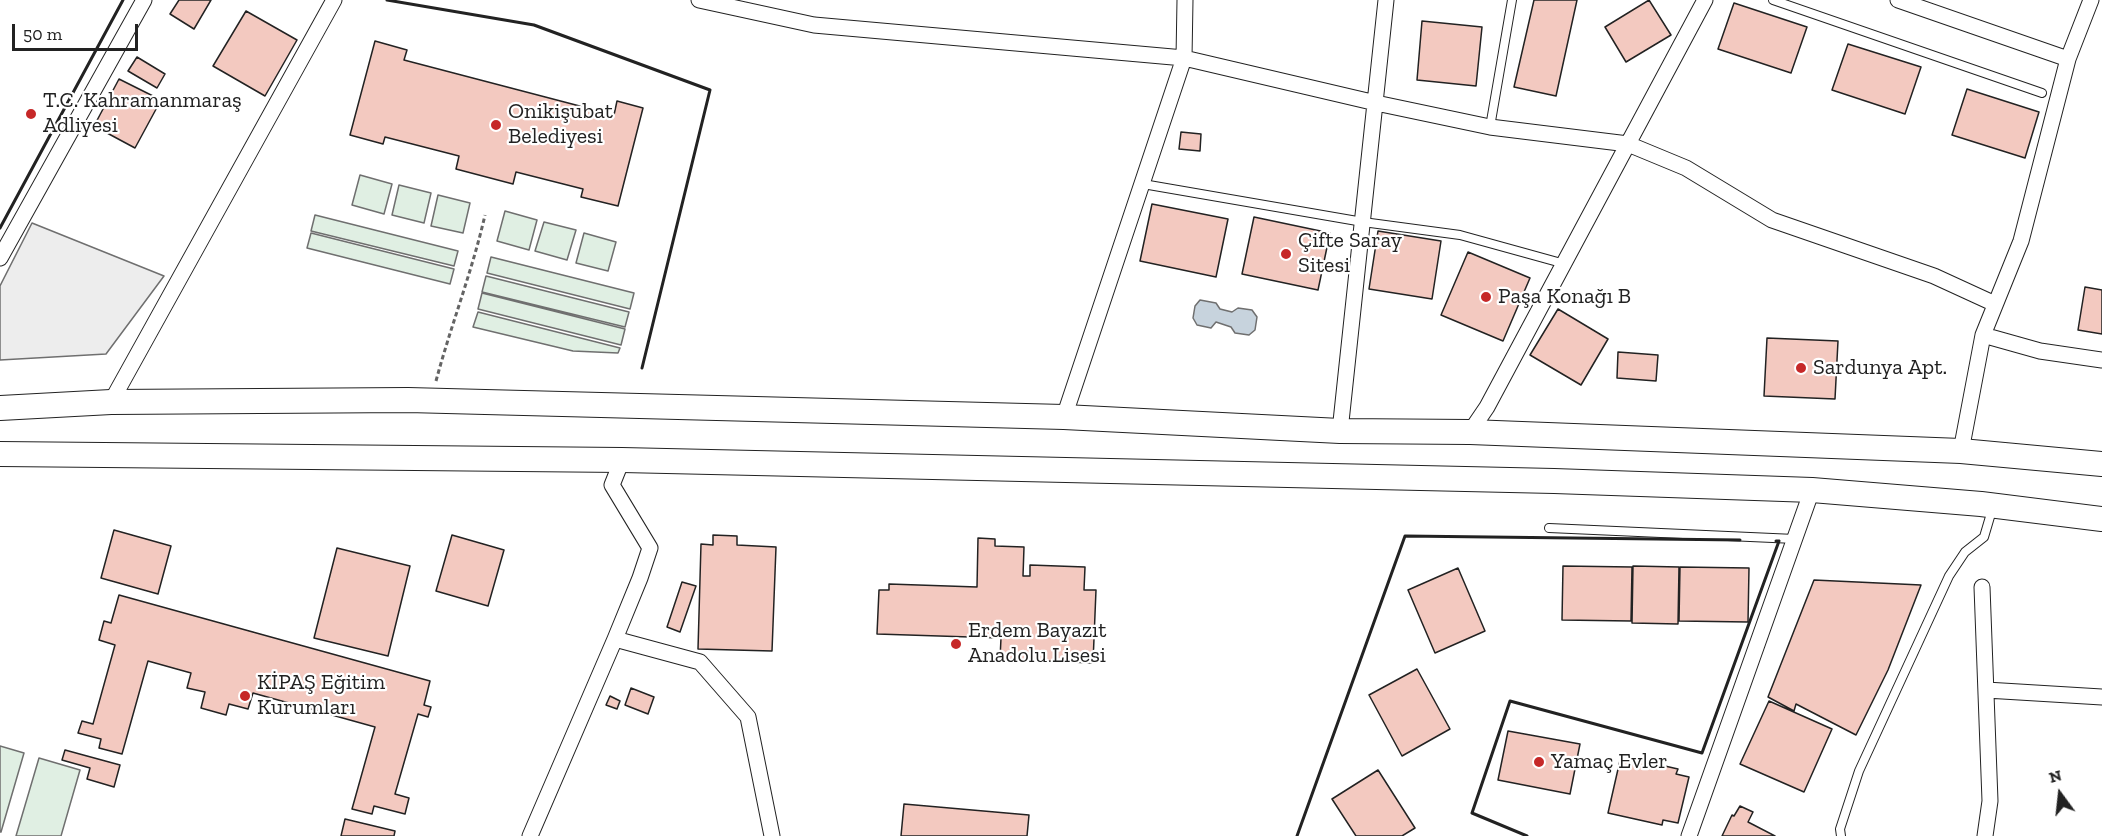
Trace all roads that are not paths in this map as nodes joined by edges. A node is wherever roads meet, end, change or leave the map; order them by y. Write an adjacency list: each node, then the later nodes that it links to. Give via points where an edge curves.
1 (144, 0): 19 (street)
2 (334, 0): 24 (street)
3 (699, 0): 11 (street, via 814,25)
4 (1185, 0): 11 (street)
5 (1386, 0): 14 (street)
6 (1512, 0): 15 (lane)
7 (1705, 0): 16 (street)
8 (1773, 0): 13 (lane)
9 (1898, 0): 12 (street)
10 (2091, 0): 12 (street)
11 (1184, 58): 14 (street); 17 (street)
12 (2068, 59): 21 (street, via 2021,241)
13 (2042, 93)
14 (1376, 103): 15 (street); 18 (street)
15 (1490, 127): 16 (street)
16 (1628, 144): 20 (street); 21 (street, via 1686,168 1772,220 1934,276)
17 (1143, 184): 18 (lane); 26 (street)
18 (1363, 222): 20 (lane, via 1460,235); 27 (street)
19 (0, 258)
20 (1565, 264): 28 (street)
21 (1995, 304): 22 (street)
22 (1983, 335): 23 (street, via 2040,351); 29 (street)
23 (2102, 360)
24 (111, 402): 25 (main road); 26 (main road, via 431,400)
25 (0, 408)
26 (1064, 417): 27 (main road)
27 (1340, 431): 28 (main road)
28 (1470, 432): 29 (main road)
29 (1961, 451): 32 (main road)
30 (0, 454): 31 (main road)
31 (622, 460): 33 (main road); 39 (street, via 612,485 650,548)
32 (2102, 464)
33 (1812, 490): 34 (main road); 37 (street)
34 (1993, 506): 35 (main road); 45 (lane, via 1984,537 1965,552 1949,576 1859,771)
35 (2102, 519)
36 (1549, 528): 37 (lane)
37 (1795, 539): 44 (street)
38 (1982, 587): 40 (street)
39 (615, 639): 42 (street); 43 (street, via 700,662 748,717)
40 (1986, 690): 41 (street); 46 (street, via 1990,801)
41 (2102, 697)
42 (530, 836)
43 (772, 836)
44 (1689, 836)
45 (1841, 836)
46 (1985, 836)

